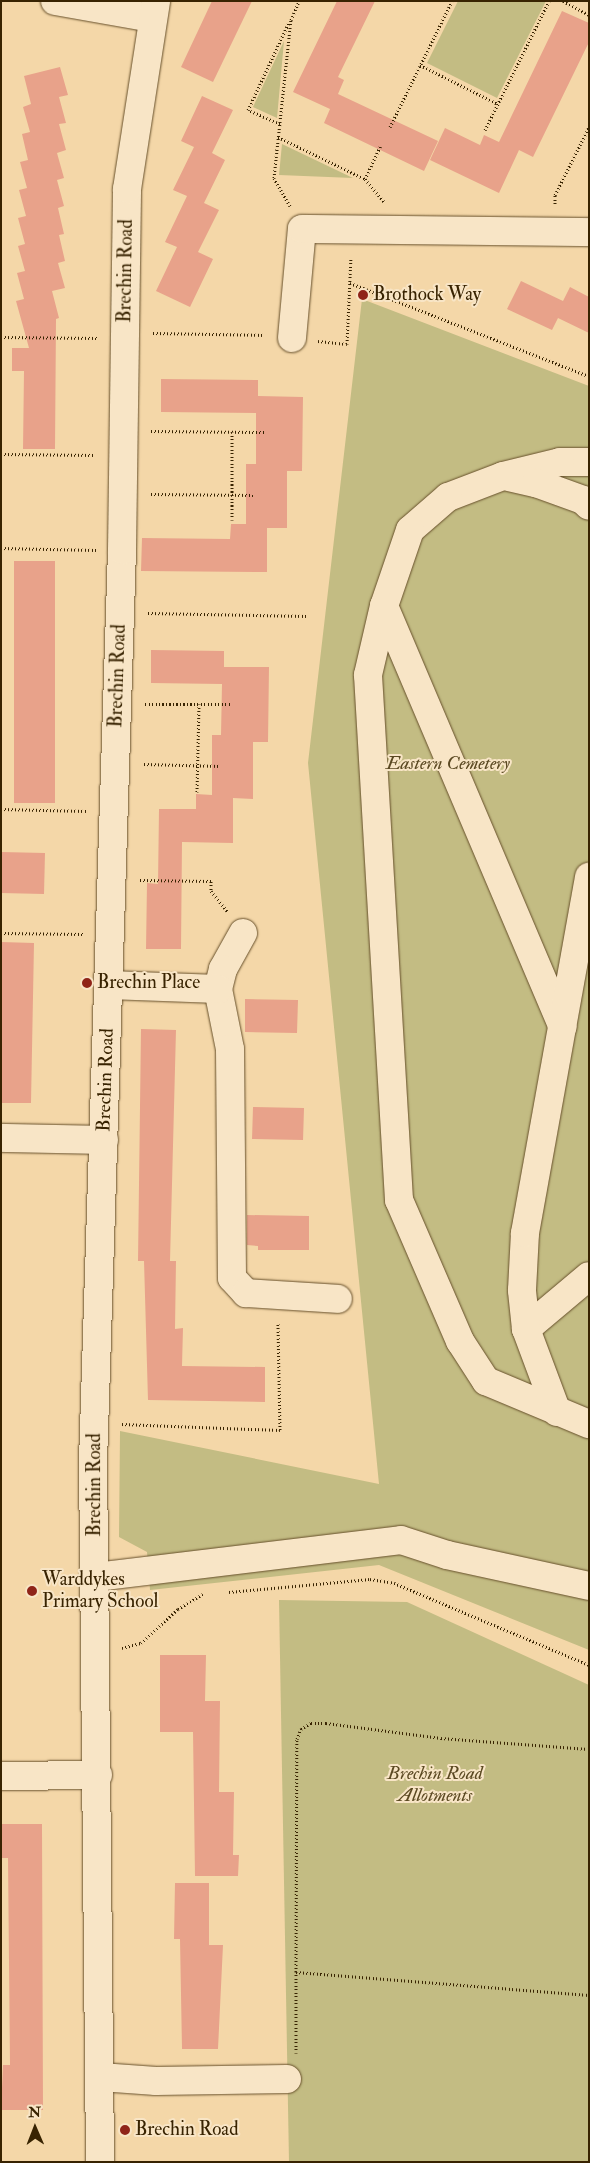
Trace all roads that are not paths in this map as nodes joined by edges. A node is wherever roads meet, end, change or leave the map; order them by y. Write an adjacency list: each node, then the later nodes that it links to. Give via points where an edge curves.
1 (56, 1): 2 (street)
2 (153, 10): 11 (street, Brechin Road, via 127,189 122,550)
3 (589, 232): 4 (street, via 302,229)
4 (292, 338)
5 (589, 462): 6 (street, via 560,462)
6 (503, 476): 7 (street, via 536,482 584,500); 8 (street, via 448,497 410,530)
7 (589, 506)
8 (384, 606): 13 (street); 19 (street, via 368,676 399,1200 460,1340 486,1381)
9 (589, 877): 13 (street)
10 (243, 933): 12 (street, via 227,961)
11 (109, 985): 12 (street); 15 (street, Brechin Road)
12 (218, 989): 17 (street, via 230,1050 232,1278 246,1293)
13 (563, 1027): 18 (street, via 524,1233 522,1290)
14 (1, 1138): 15 (street)
15 (104, 1140): 21 (street, Brechin Road, via 94,1423)
16 (589, 1276): 18 (street)
17 (338, 1298)
18 (526, 1329): 19 (street)
19 (557, 1412): 20 (street)
20 (589, 1424)
21 (96, 1577): 22 (street, via 401,1540 447,1555); 23 (street, Brechin Road)
22 (589, 1586)
23 (98, 1775): 24 (street); 25 (street, Brechin Road)
24 (1, 1776)
25 (100, 2077): 26 (street); 27 (street, Brechin Road)
26 (287, 2079)
27 (100, 2162)

